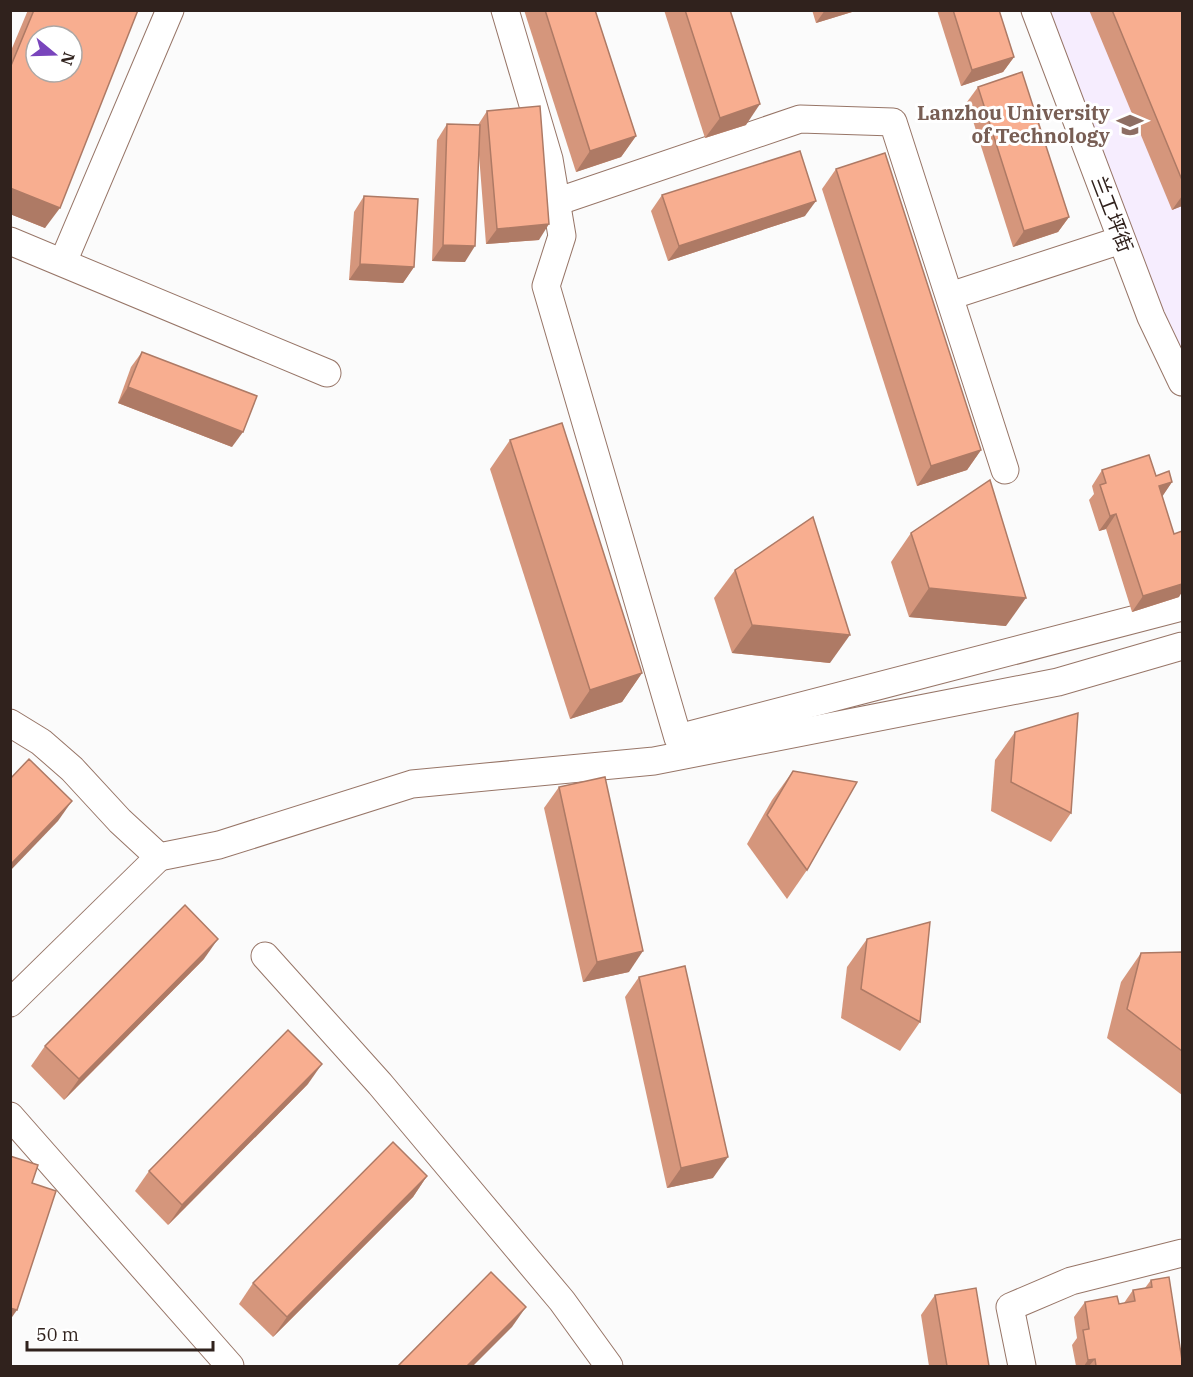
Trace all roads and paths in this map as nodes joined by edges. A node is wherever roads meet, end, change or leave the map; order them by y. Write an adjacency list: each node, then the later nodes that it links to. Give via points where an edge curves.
1 (170, 10): 7 (street)
2 (505, 10): 4 (street, via 549,159)
3 (1035, 10): 5 (street, 兰工坪街)
4 (556, 202): 8 (street, via 800,118 893,122); 12 (street, via 562,236 546,286 678,738)
5 (1122, 240): 8 (street); 10 (street, 兰工坪街, via 1150,317)
6 (10, 241): 7 (street)
7 (63, 262): 9 (street)
8 (950, 296): 11 (street)
9 (327, 373)
10 (1182, 382)
11 (1005, 470)
12 (1182, 607)
13 (1182, 646): 15 (street, via 1058,682 654,761 412,784 219,845)
14 (10, 723): 15 (street, via 72,769)
15 (159, 857): 17 (street)
16 (265, 956): 21 (street, via 380,1084 547,1283)
17 (10, 1003)
18 (10, 1116): 20 (street)
19 (1182, 1253): 22 (street, via 1071,1281 1010,1307)
20 (230, 1366)
21 (609, 1366)
22 (1022, 1366)

